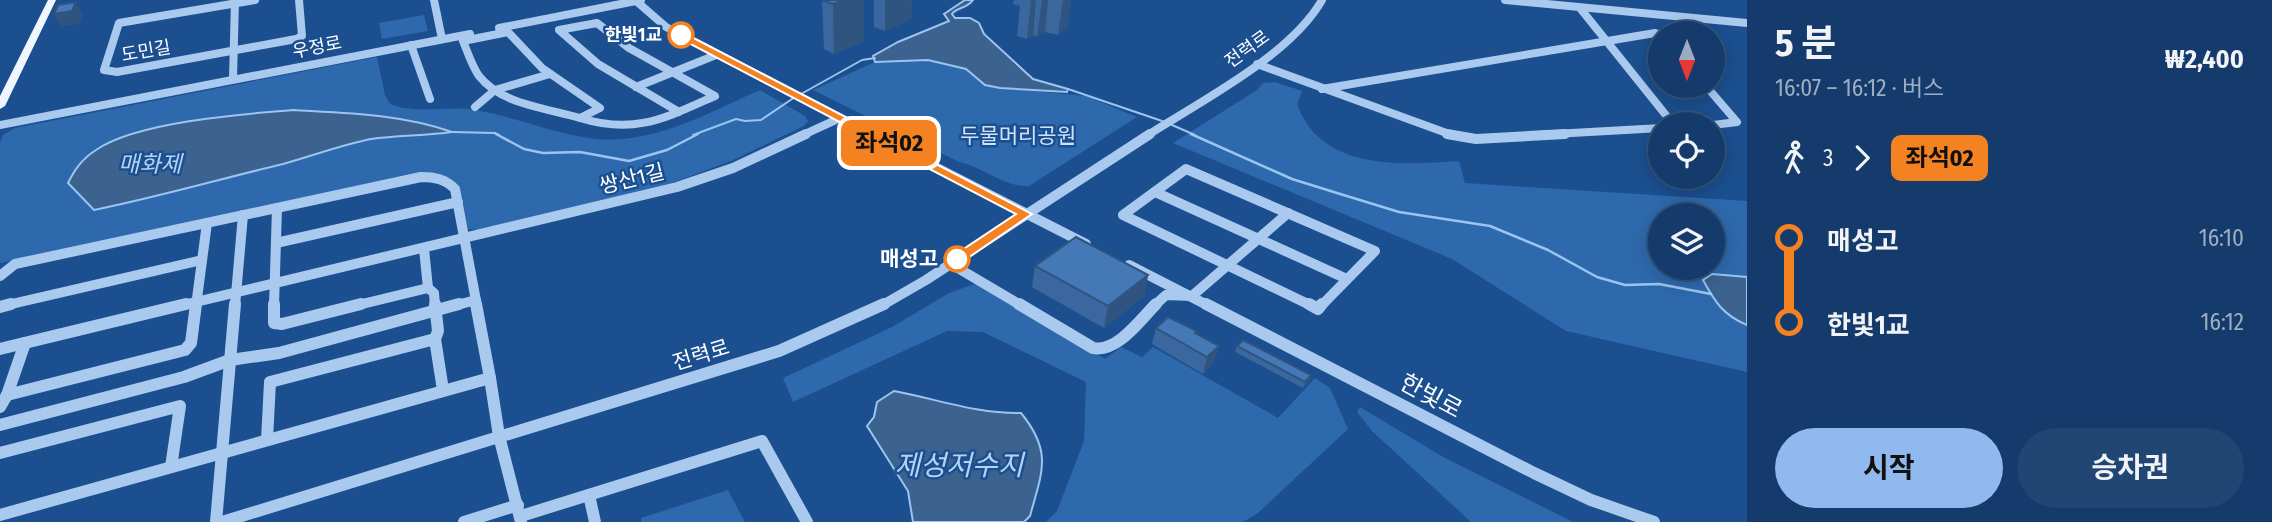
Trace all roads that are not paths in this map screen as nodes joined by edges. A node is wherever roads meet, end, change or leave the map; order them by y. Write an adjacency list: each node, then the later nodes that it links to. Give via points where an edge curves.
1 (52, 0): 30 (main road)
2 (255, 0): 9 (street, 도민길)
3 (299, 0): 18 (street, 도민길, via 302,36)
4 (433, 0): 14 (street)
5 (637, 0): 14 (street, 우정로); 19 (street, via 666,27)
6 (1322, 0): 21 (street, 전력로, via 1289,40)
7 (1504, 0): 10 (street)
8 (1628, 0): 11 (street)
9 (235, 2): 18 (street); 18 (street, 도민길, via 119,23 104,70 117,72)
10 (1580, 8): 12 (street); 15 (street)
11 (1634, 9)
12 (1747, 23)
13 (1648, 36): 15 (street)
14 (442, 39): 16 (street, 우정로)
15 (1607, 41): 17 (street); 20 (street)
16 (411, 45): 24 (street, 우정로); 29 (street)
17 (1576, 46): 20 (street); 26 (street)
18 (234, 51): 24 (street)
19 (716, 55): 22 (street); 34 (street)
20 (1619, 57): 33 (street)
21 (1257, 64): 26 (street); 43 (street, 전력로)
22 (671, 73): 25 (street); 25 (street, via 597,23 559,30 586,56); 32 (street, via 715,96)
23 (550, 74): 27 (street); 27 (street, via 508,32 463,41 479,76); 35 (street, via 600,107)
24 (233, 79): 37 (street, 우정로)
25 (635, 87): 32 (street)
26 (1322, 89): 38 (street, via 1425,127 1476,139)
27 (495, 90): 31 (street); 35 (street, via 513,100)
28 (1716, 98): 36 (street, via 1737,122)
29 (429, 99)
30 (0, 106)
31 (475, 107)
32 (679, 112): 35 (street, via 623,127)
33 (1663, 112)
34 (840, 118): 43 (street); 46 (street, 쌍산1길, via 696,181)
35 (578, 119)
36 (1725, 124)
37 (0, 125)
38 (1648, 129)
39 (1155, 192): 42 (street, via 1186,169); 47 (street); 54 (street, via 1122,215)
40 (458, 202): 41 (street, via 456,189 449,182 431,177); 46 (street); 48 (street)
41 (277, 208): 44 (street); 48 (street)
42 (1288, 213): 47 (street); 56 (street, via 1375,251)
43 (1026, 214): 50 (street); 53 (street, 전력로)
44 (243, 215): 45 (street); 59 (street)
45 (207, 223): 51 (street); 55 (street, via 15,264)
46 (466, 239): 49 (street, 쌍산1길); 61 (street)
47 (1259, 239): 54 (street); 56 (street)
48 (276, 243): 57 (street)
49 (424, 249): 57 (street, 쌍산1길); 58 (street)
50 (1097, 249)
51 (202, 260): 62 (street); 63 (street)
52 (1121, 261): 60 (street, 한빛로)
53 (951, 264): 60 (street, via 1099,350 1114,344 1166,295); 74 (street, 전력로, via 876,309 790,347)
54 (1228, 266): 56 (street, via 1318,309); 60 (street)
55 (0, 276)
56 (1347, 279)
57 (276, 284): 58 (street, via 274,323 282,324); 59 (street, 쌍산1길)
58 (428, 288): 64 (street, via 434,293)
59 (237, 293): 62 (street, 쌍산1길); 68 (street)
60 (1192, 296): 87 (street, 한빛로, via 1534,473)
61 (476, 300): 64 (street); 69 (street)
62 (197, 302): 66 (street, 쌍산1길); 71 (street, via 191,344 185,350)
63 (0, 307)
64 (436, 312): 65 (street); 68 (street, via 279,353)
65 (436, 338): 70 (street); 75 (street, via 270,382)
66 (25, 343): 67 (street, 쌍산1길); 71 (street)
67 (0, 349)
68 (230, 359): 73 (street, via 184,377); 77 (street)
69 (490, 378): 70 (street); 74 (street)
70 (443, 390): 75 (street)
71 (7, 395): 72 (street)
72 (0, 407)
73 (0, 425)
74 (499, 436): 80 (street); 84 (street, 전력로)
75 (267, 440): 77 (street)
76 (0, 453): 78 (street, via 180,406)
77 (220, 453): 78 (street); 83 (street)
78 (171, 467): 81 (street)
79 (589, 495): 80 (street); 85 (street); 86 (street, via 762,442)
80 (520, 514): 82 (street)
81 (0, 516)
82 (468, 521)
83 (216, 522)
84 (222, 522)
85 (595, 522)
86 (807, 522)
87 (1654, 522)

